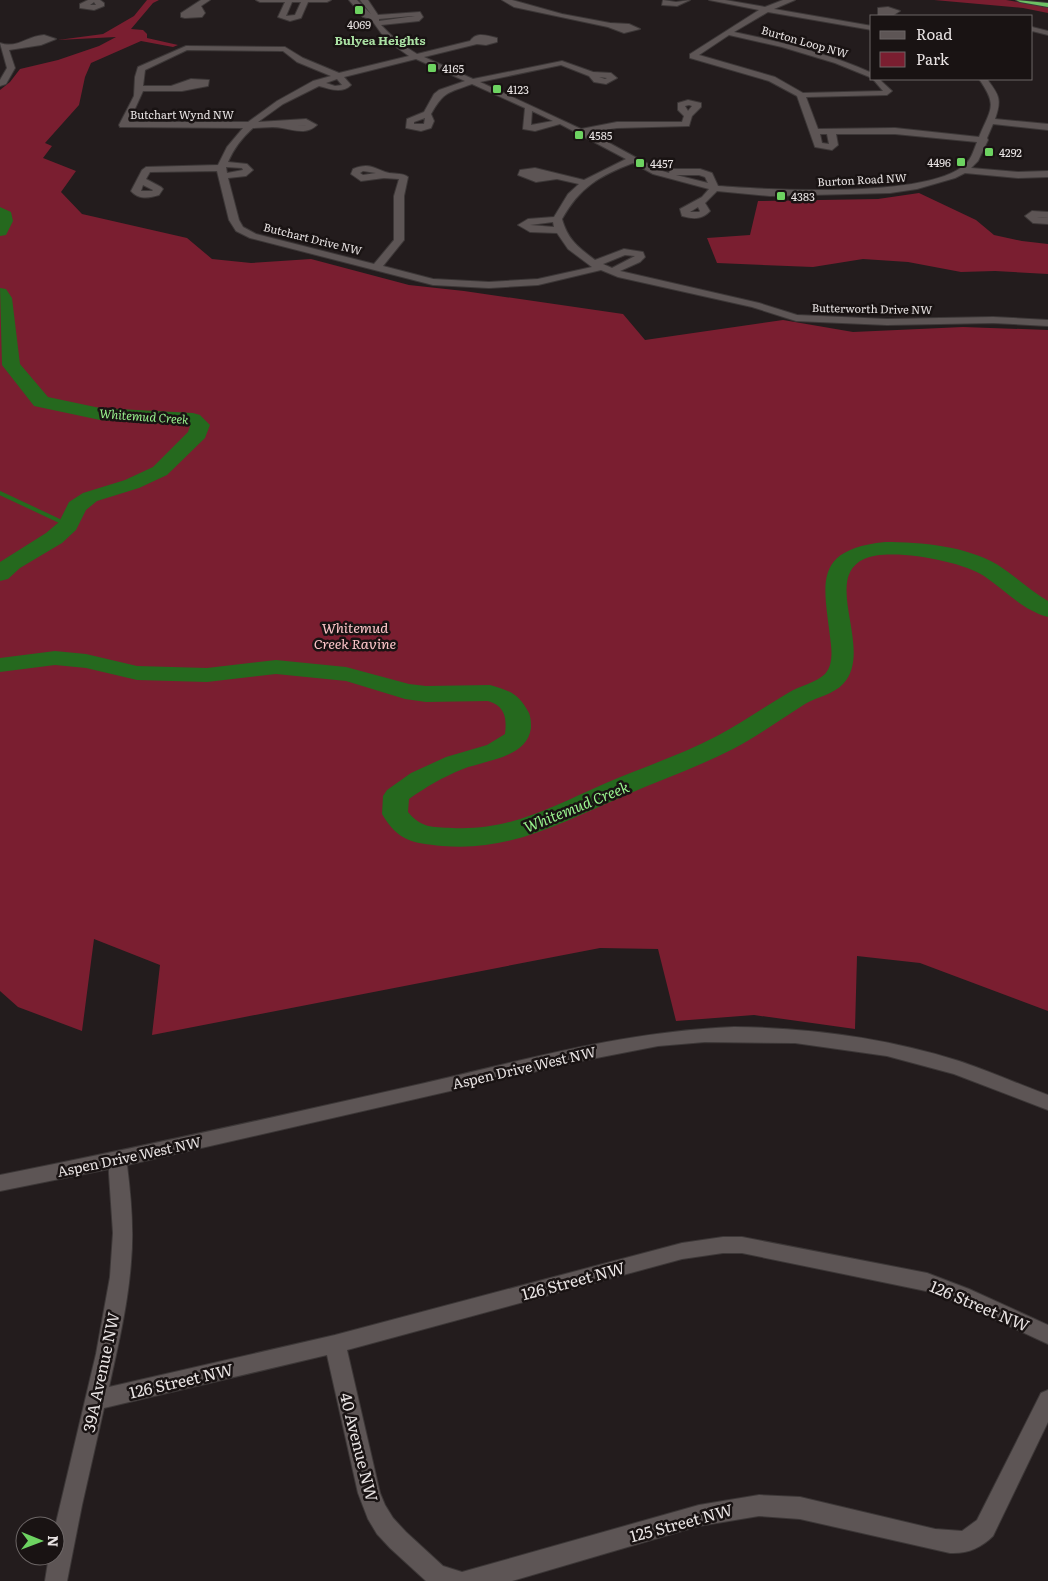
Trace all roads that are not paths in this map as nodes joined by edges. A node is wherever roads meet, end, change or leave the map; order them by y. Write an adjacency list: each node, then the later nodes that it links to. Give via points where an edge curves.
1 (206, 0): 16 (street)
2 (260, 0): 12 (street)
3 (327, 0): 13 (street)
4 (353, 0): 20 (street, via 366,15)
5 (364, 0): 20 (street)
6 (506, 0): 21 (street, via 516,5)
7 (667, 0): 8 (street, via 665,3 670,4)
8 (686, 0)
9 (713, 0): 17 (street)
10 (791, 0): 14 (street)
11 (1020, 0): 15 (highway)
12 (289, 1): 13 (street); 13 (street, via 282,17 290,19 298,16)
13 (305, 1)
14 (782, 1): 17 (street)
15 (1048, 5)
16 (197, 6)
17 (765, 10): 22 (street); 24 (street)
18 (882, 15): 19 (street, via 881,10 896,11)
19 (889, 15)
20 (376, 20): 29 (street, via 392,42)
21 (610, 25)
22 (869, 26)
23 (1033, 29): 25 (street)
24 (729, 33): 32 (street, Burton Loop NW, via 842,62); 40 (street, via 694,56 772,79)
25 (1048, 33)
26 (475, 42): 29 (street)
27 (22, 45): 28 (street)
28 (2, 46): 37 (street, via 11,68)
29 (415, 56): 31 (street); 35 (street)
30 (592, 74): 35 (street, via 562,63)
31 (338, 76): 36 (street); 36 (street, via 347,85 343,88); 39 (street, Butchart Wynd NW, via 300,60 285,49 186,48 142,69 137,81)
32 (870, 76)
33 (875, 80): 40 (street, Burton Loop NW, via 888,91 887,94)
34 (984, 80): 44 (street, Burton Road NW, via 994,94 996,105)
35 (473, 81): 41 (street); 42 (street, via 436,96)
36 (316, 83): 46 (street)
37 (0, 84)
38 (175, 87): 39 (street, Butchart Wynd NW)
39 (140, 89): 46 (street, Butchart Wynd NW, via 127,121 122,125)
40 (801, 95): 50 (street)
41 (529, 106): 45 (street); 45 (street, via 526,127 535,128)
42 (426, 114)
43 (688, 115): 49 (street, via 686,124 617,125)
44 (990, 120): 48 (street); 52 (street, Burton Road NW)
45 (561, 121): 49 (street)
46 (251, 124): 47 (street); 54 (street, via 232,145)
47 (282, 125)
48 (1048, 127)
49 (582, 131): 53 (street)
50 (815, 132): 51 (street); 51 (street, via 818,145 829,148 834,146)
51 (831, 132): 52 (street, via 895,131)
52 (984, 140): 55 (street, Burton Road NW, via 974,162)
53 (632, 160): 60 (street, via 596,174); 61 (street, via 656,172 704,172 709,175)
54 (222, 170): 59 (street, via 149,169); 67 (street, Butchart Drive NW, via 239,229 254,236)
55 (964, 170): 56 (street); 61 (street, Burton Road NW, via 932,183 890,190 770,193)
56 (1048, 174)
57 (384, 175): 67 (street, Butchart Drive NW, via 404,177 398,196 399,240)
58 (558, 176): 60 (street)
59 (141, 180)
60 (585, 183): 64 (street, via 565,204)
61 (714, 188): 62 (street)
62 (701, 204)
63 (1048, 215): 65 (street, via 1035,213 1030,216 1036,221)
64 (557, 219): 66 (street, Butterworth Drive NW); 66 (street, via 523,225 530,230)
65 (1048, 221)
66 (560, 230): 68 (street, Butterworth Drive NW, via 571,247)
67 (378, 266): 68 (street, Butchart Drive NW, via 433,282 489,285 538,282)
68 (603, 268): 69 (street, Butterworth Drive NW, via 796,318)
69 (1048, 323)
70 (1048, 1103): 71 (street, Aspen Drive West NW, via 953,1066 892,1051 784,1035 703,1035 646,1041 581,1054)
71 (117, 1160): 72 (street, Aspen Drive West NW); 75 (street, 39A Avenue NW, via 123,1227 120,1277)
72 (0, 1183)
73 (1048, 1334): 74 (street, 126 Street NW, via 927,1282 759,1247 723,1245 682,1251)
74 (335, 1344): 75 (street, 126 Street NW); 77 (street, 40 Avenue NW, via 369,1493 376,1511 385,1526 427,1568 437,1576)
75 (95, 1400): 78 (street, 39A Avenue NW)
76 (1048, 1400): 77 (street, 125 Street NW, via 985,1528 967,1542 956,1544 800,1508 755,1505 718,1510)
77 (456, 1580)
78 (56, 1581)

